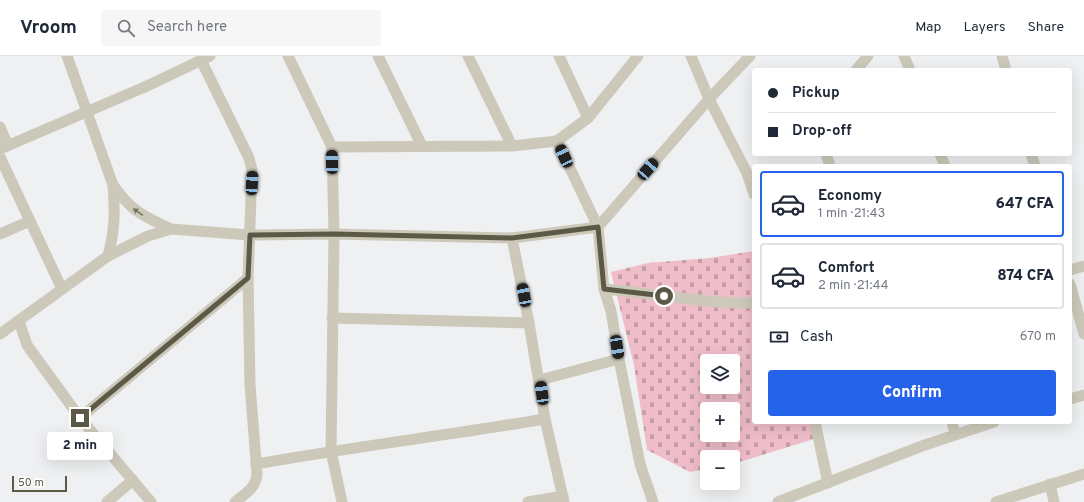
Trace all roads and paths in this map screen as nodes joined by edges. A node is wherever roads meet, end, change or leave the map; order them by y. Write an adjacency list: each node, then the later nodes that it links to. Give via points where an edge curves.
1 (67, 56): 17 (street)
2 (288, 56): 23 (street)
3 (378, 56): 21 (street)
4 (468, 56): 22 (street)
5 (559, 56): 18 (street)
6 (638, 56): 18 (street)
7 (691, 56): 16 (street)
8 (750, 56): 16 (street)
9 (868, 56): 13 (street)
10 (904, 56): 14 (street)
11 (1002, 56): 15 (street)
12 (205, 58): 17 (street); 33 (street, via 251,163)
13 (858, 68)
14 (909, 68)
15 (1004, 68)
16 (709, 99): 27 (street, via 747,173); 29 (street)
17 (86, 111): 24 (street); 26 (street)
18 (588, 118): 20 (street)
19 (0, 127): 24 (street)
20 (557, 141): 22 (street); 29 (street)
21 (422, 146): 22 (street); 23 (street)
22 (512, 146)
23 (332, 147): 32 (street)
24 (4, 148)
25 (0, 157): 28 (street)
26 (113, 185): 30 (street, one-way to 26, via 138,213 121,197); 35 (street, via 114,225)
27 (752, 188)
28 (30, 221): 31 (street); 40 (street)
29 (598, 227): 34 (street); 39 (street)
30 (171, 229): 33 (street); 35 (street, via 148,236)
31 (0, 234)
32 (334, 234): 33 (street); 34 (street); 44 (street)
33 (250, 235): 38 (street)
34 (512, 238): 46 (street)
35 (108, 256): 40 (street)
36 (1084, 266): 37 (street)
37 (1072, 269)
38 (248, 278): 53 (street); 60 (street, via 250,384)
39 (604, 289): 42 (street, via 704,301); 49 (street, via 611,311)
40 (62, 290): 45 (street)
41 (1072, 297): 43 (street)
42 (752, 303)
43 (1074, 310): 48 (street)
44 (332, 318): 46 (street); 59 (street)
45 (19, 321): 47 (street); 53 (street, via 27,345)
46 (529, 323): 50 (street)
47 (1, 332)
48 (1084, 334)
49 (619, 359): 50 (street); 71 (street, via 640,464)
50 (540, 380): 54 (street)
51 (1084, 394): 52 (street)
52 (1072, 398)
53 (80, 418): 62 (street)
54 (545, 419): 59 (street); 65 (street)
55 (815, 424): 63 (street)
56 (952, 424): 58 (street)
57 (988, 424): 58 (street)
58 (955, 434): 63 (street)
59 (330, 451): 60 (street); 69 (street)
60 (256, 464): 68 (street, via 256,481 252,488)
61 (1084, 474): 64 (street)
62 (133, 480): 66 (street); 67 (street)
63 (828, 482): 72 (street)
64 (1050, 484): 73 (street); 74 (street)
65 (564, 499): 70 (street)
66 (106, 502)
67 (152, 502)
68 (235, 502)
69 (342, 502)
70 (528, 502)
71 (653, 502)
72 (778, 502)
73 (996, 502)
74 (1054, 502)

